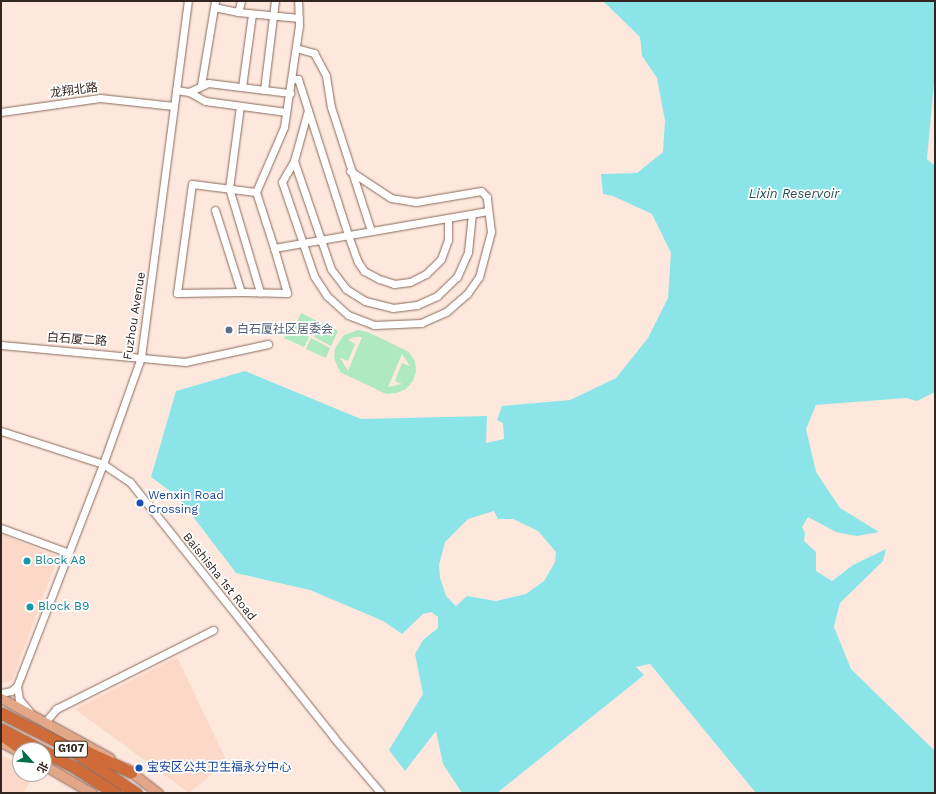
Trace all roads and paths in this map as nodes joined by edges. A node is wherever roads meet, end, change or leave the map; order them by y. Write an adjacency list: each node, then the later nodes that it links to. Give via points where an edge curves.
1 (188, 1): 14 (street, Fuzhou Avenue)
2 (241, 1): 6 (street)
3 (275, 1): 8 (street)
4 (298, 1): 9 (street)
5 (215, 4): 6 (street); 12 (street)
6 (238, 12): 7 (street)
7 (252, 14): 8 (street); 13 (street)
8 (275, 15): 9 (street); 15 (street)
9 (299, 18): 10 (street)
10 (296, 48): 11 (street); 24 (street, via 314,52 326,76 331,107)
11 (292, 79): 17 (street); 20 (street, via 298,79)
12 (201, 85): 13 (street, via 208,83); 16 (street)
13 (242, 87): 15 (street)
14 (176, 90): 16 (street); 18 (street, Fuzhou Avenue)
15 (264, 90): 17 (street)
16 (189, 92): 19 (street, via 205,101)
17 (290, 93): 22 (street)
18 (174, 106): 21 (street, 龙翔北路, via 100,98); 40 (street, Fuzhou Avenue)
19 (240, 106): 22 (street); 25 (street)
20 (308, 110): 23 (street); 32 (street)
21 (1, 112)
22 (286, 112): 26 (street, via 284,127)
23 (294, 161): 33 (street); 34 (street, via 282,182)
24 (350, 171): 28 (street, via 391,198 416,202 481,191 487,197); 31 (street)
25 (229, 188): 26 (street); 36 (street, via 192,184 177,293); 37 (street)
26 (256, 192): 35 (street)
27 (215, 210): 36 (street)
28 (488, 211): 29 (street); 34 (street, via 491,232 479,277 467,294 446,312 421,323 374,325 348,315 328,296 314,276)
29 (472, 214): 30 (street); 33 (street, via 468,252 457,277 437,296 417,305 393,308 366,301 346,289 331,269)
30 (448, 218): 31 (street); 32 (street, via 448,240 441,259 426,274 410,282 394,284 364,270 358,262)
31 (371, 231): 32 (street)
32 (348, 235): 33 (street)
33 (320, 240): 34 (street)
34 (302, 243): 35 (street)
35 (274, 248): 37 (street, via 287,293)
36 (241, 292): 37 (street)
37 (260, 292)
38 (268, 344): 40 (street, 白石厦二路, via 185,362)
39 (1, 345): 40 (street, 白石厦二路)
40 (141, 357): 42 (street, Fuzhou Avenue)
41 (1, 431): 42 (street, Baishisha 1st Road)
42 (104, 464): 44 (street, Fuzhou Avenue); 64 (street, Baishisha 1st Road, via 130,482 334,738)
43 (1, 528): 44 (street)
44 (68, 553): 46 (street, Fuzhou Avenue)
45 (213, 630): 51 (street, via 56,709)
46 (17, 686): 47 (street); 50 (street, via 21,703)
47 (1, 694)
48 (1, 698): 50 (main road)
49 (1, 712): 52 (highway, G107)
50 (34, 715): 51 (main road)
51 (46, 721): 59 (main road)
52 (32, 728): 59 (highway); 62 (highway, G107, via 94,764)
53 (1, 729): 61 (highway, G107, via 63,760)
54 (1, 734): 56 (highway)
55 (1, 742): 57 (main road)
56 (12, 742)
57 (12, 748)
58 (52, 770): 60 (main road)
59 (130, 772): 63 (main road)
60 (92, 793)
61 (115, 793)
62 (136, 793)
63 (158, 793)
64 (381, 793)

